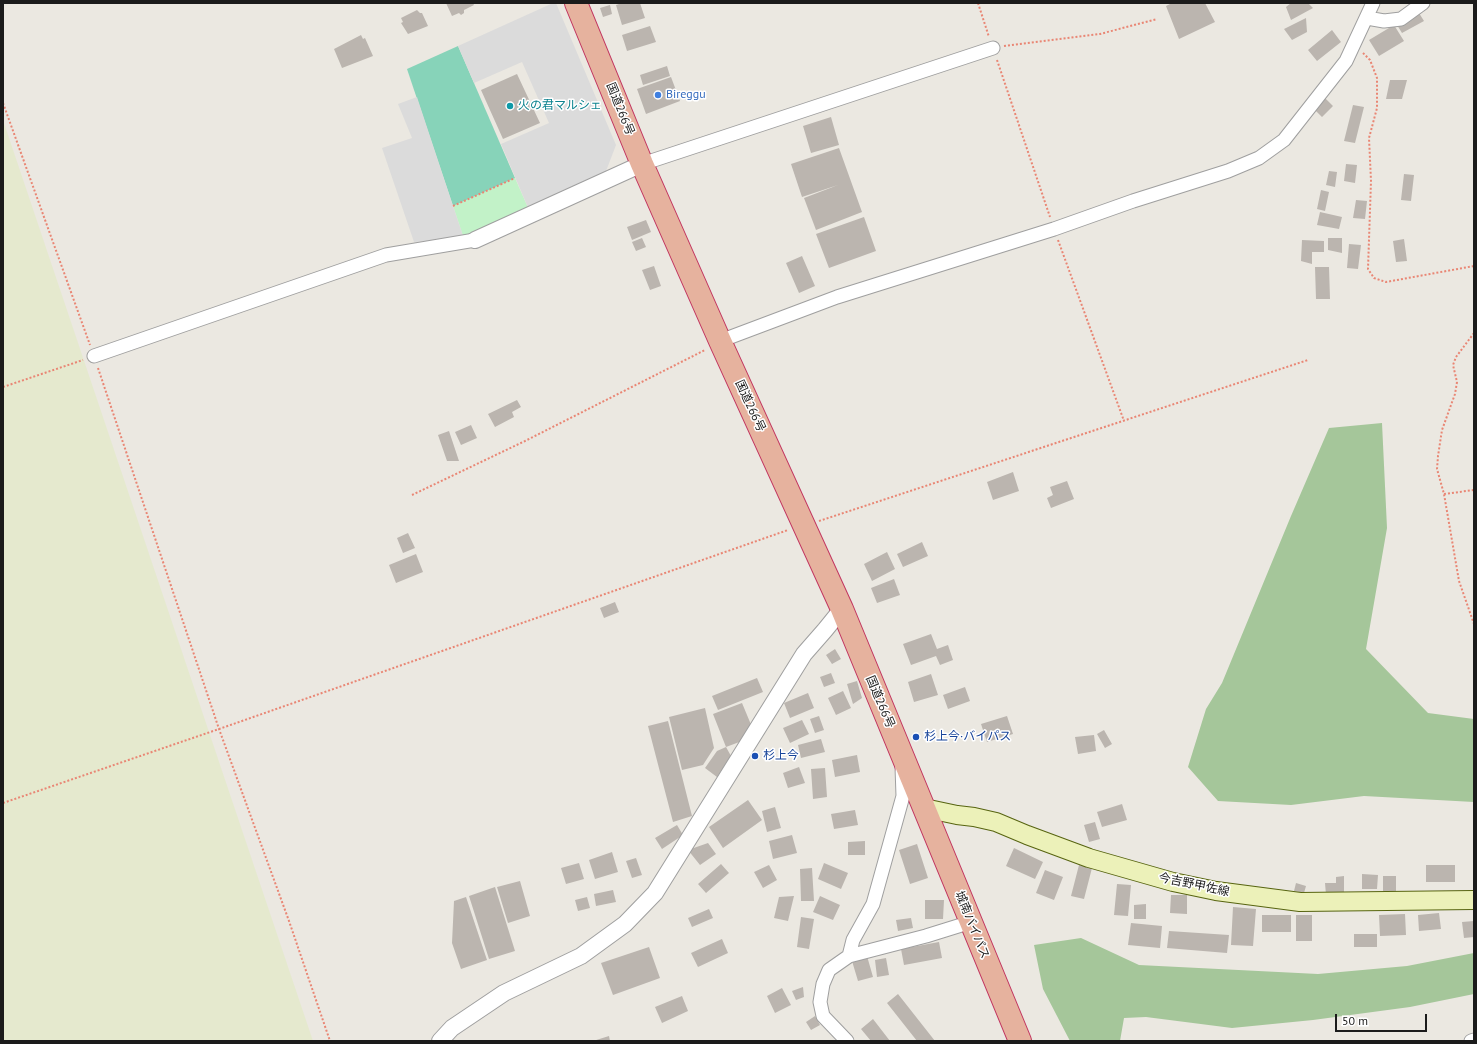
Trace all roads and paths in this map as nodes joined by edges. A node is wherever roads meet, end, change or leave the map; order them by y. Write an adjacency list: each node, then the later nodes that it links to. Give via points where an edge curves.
1 (576, 3): 10 (highway, 国道266号)
2 (978, 3): 8 (path)
3 (1373, 3): 5 (street)
4 (1423, 3): 5 (street, via 1401,19 1384,21)
5 (1367, 18): 7 (street)
6 (1157, 19): 8 (path, via 1100,34)
7 (1354, 44): 13 (street, via 1346,61 1284,140 1259,158 1228,171); 15 (path, via 1370,60 1377,78 1377,108 1368,138 1371,181 1368,269 1374,278 1386,282)
8 (993, 48): 10 (street); 13 (path)
9 (3, 103): 18 (path)
10 (642, 164): 14 (street); 17 (highway, 国道266号)
11 (516, 178): 12 (path)
12 (453, 206)
13 (1054, 229): 17 (street, via 836,297); 21 (path)
14 (475, 240): 18 (street, via 386,255)
15 (1474, 266)
16 (1474, 333): 23 (path, via 1453,365 1457,382 1442,430 1437,469)
17 (720, 341): 24 (path, via 526,441); 25 (highway, 国道266号)
18 (94, 356): 20 (path); 28 (path)
19 (1308, 360): 21 (path)
20 (3, 388)
21 (1124, 421): 25 (path)
22 (1474, 490): 23 (path)
23 (1444, 494): 27 (path, via 1459,581)
24 (412, 495)
25 (804, 525): 26 (highway, 国道266号); 28 (path)
26 (842, 609): 29 (highway, 国道266号); 36 (street, via 804,654 655,893 624,924 581,956 504,993 452,1028)
27 (1474, 624)
28 (219, 729): 30 (path); 35 (path)
29 (902, 755): 31 (highway, 国道266号); 34 (street, via 903,796 873,904 854,940)
30 (3, 803)
31 (924, 808): 32 (main road, 今吉野甲佐線, via 996,822 1026,836 1089,858 1173,882 1216,891 1300,902); 33 (highway, 城南バイパス)
32 (1474, 900)
33 (971, 922): 34 (street); 38 (highway, 城南バイパス)
34 (849, 956): 37 (street, via 829,970 820,1002 823,1016)
35 (330, 1041)
36 (440, 1041)
37 (846, 1041)
38 (1020, 1041)

